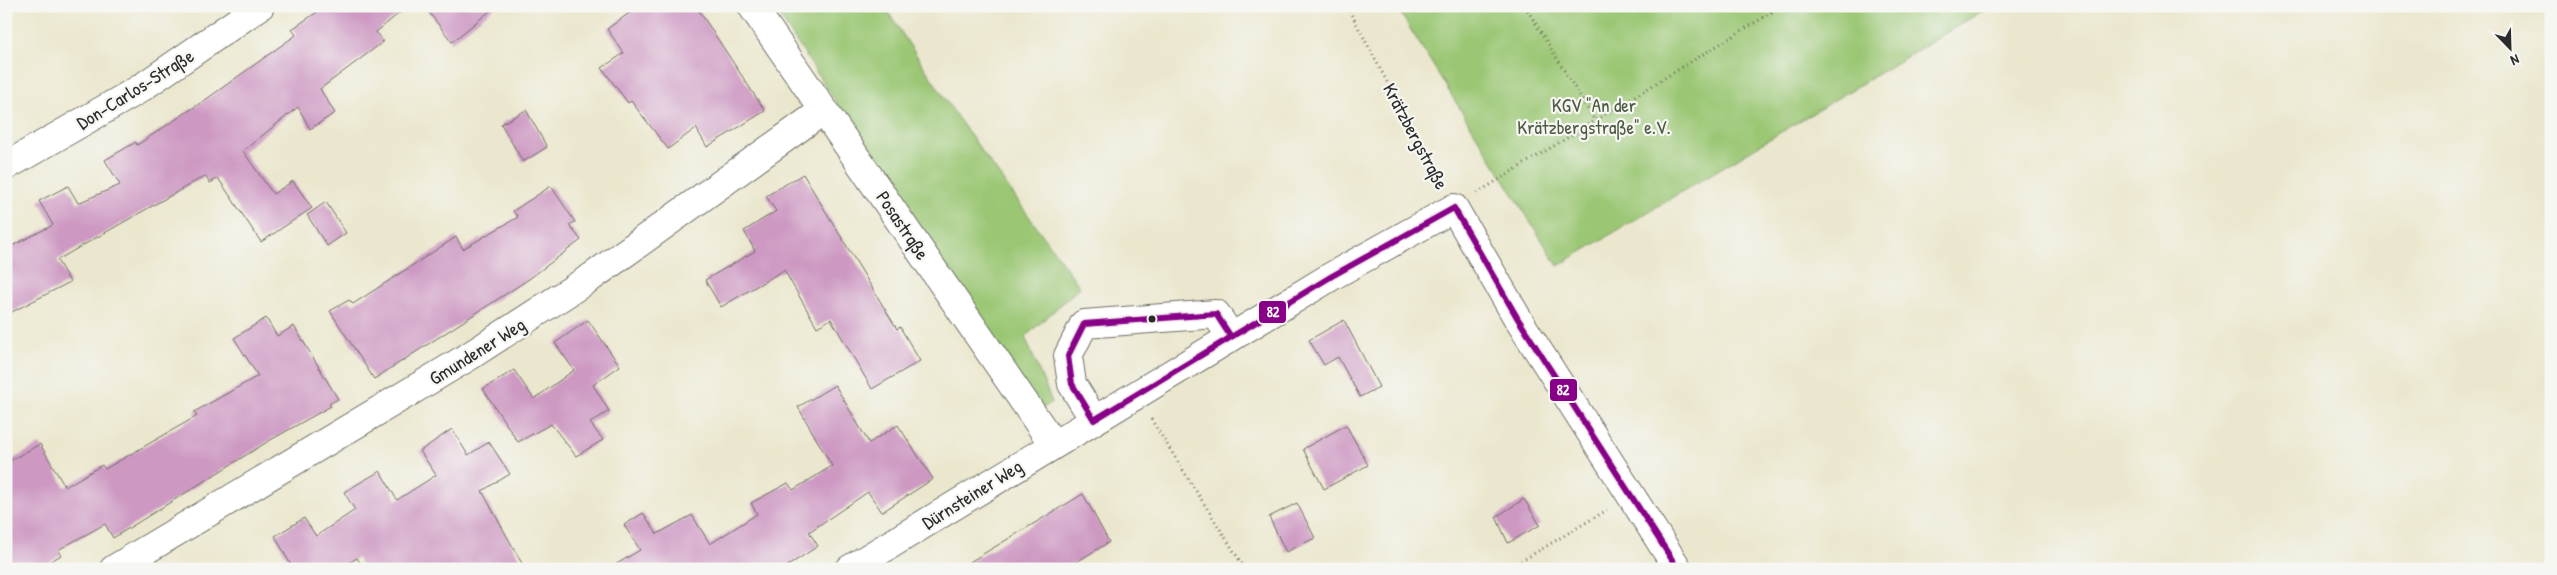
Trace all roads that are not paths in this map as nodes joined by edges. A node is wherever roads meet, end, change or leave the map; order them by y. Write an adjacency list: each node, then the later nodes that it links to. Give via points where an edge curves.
1 (260, 6): 4 (street, Don-Carlos-Straße, via 138,90)
2 (752, 6): 3 (street, Posastraße)
3 (824, 110): 8 (street, Posastraße); 9 (street, Gmundener Weg, via 593,276 468,357)
4 (6, 166)
5 (1454, 208): 6 (street, Dürnsteiner Weg); 11 (street, Krätzbergstraße, via 1518,320)
6 (1231, 337): 7 (street, Dürnsteiner Weg); 7 (street, via 1216,314 1084,324 1068,356 1072,384)
7 (1094, 420): 8 (street, Dürnsteiner Weg)
8 (1053, 444): 10 (street, Dürnsteiner Weg)
9 (114, 569)
10 (850, 569)
11 (1678, 569)

